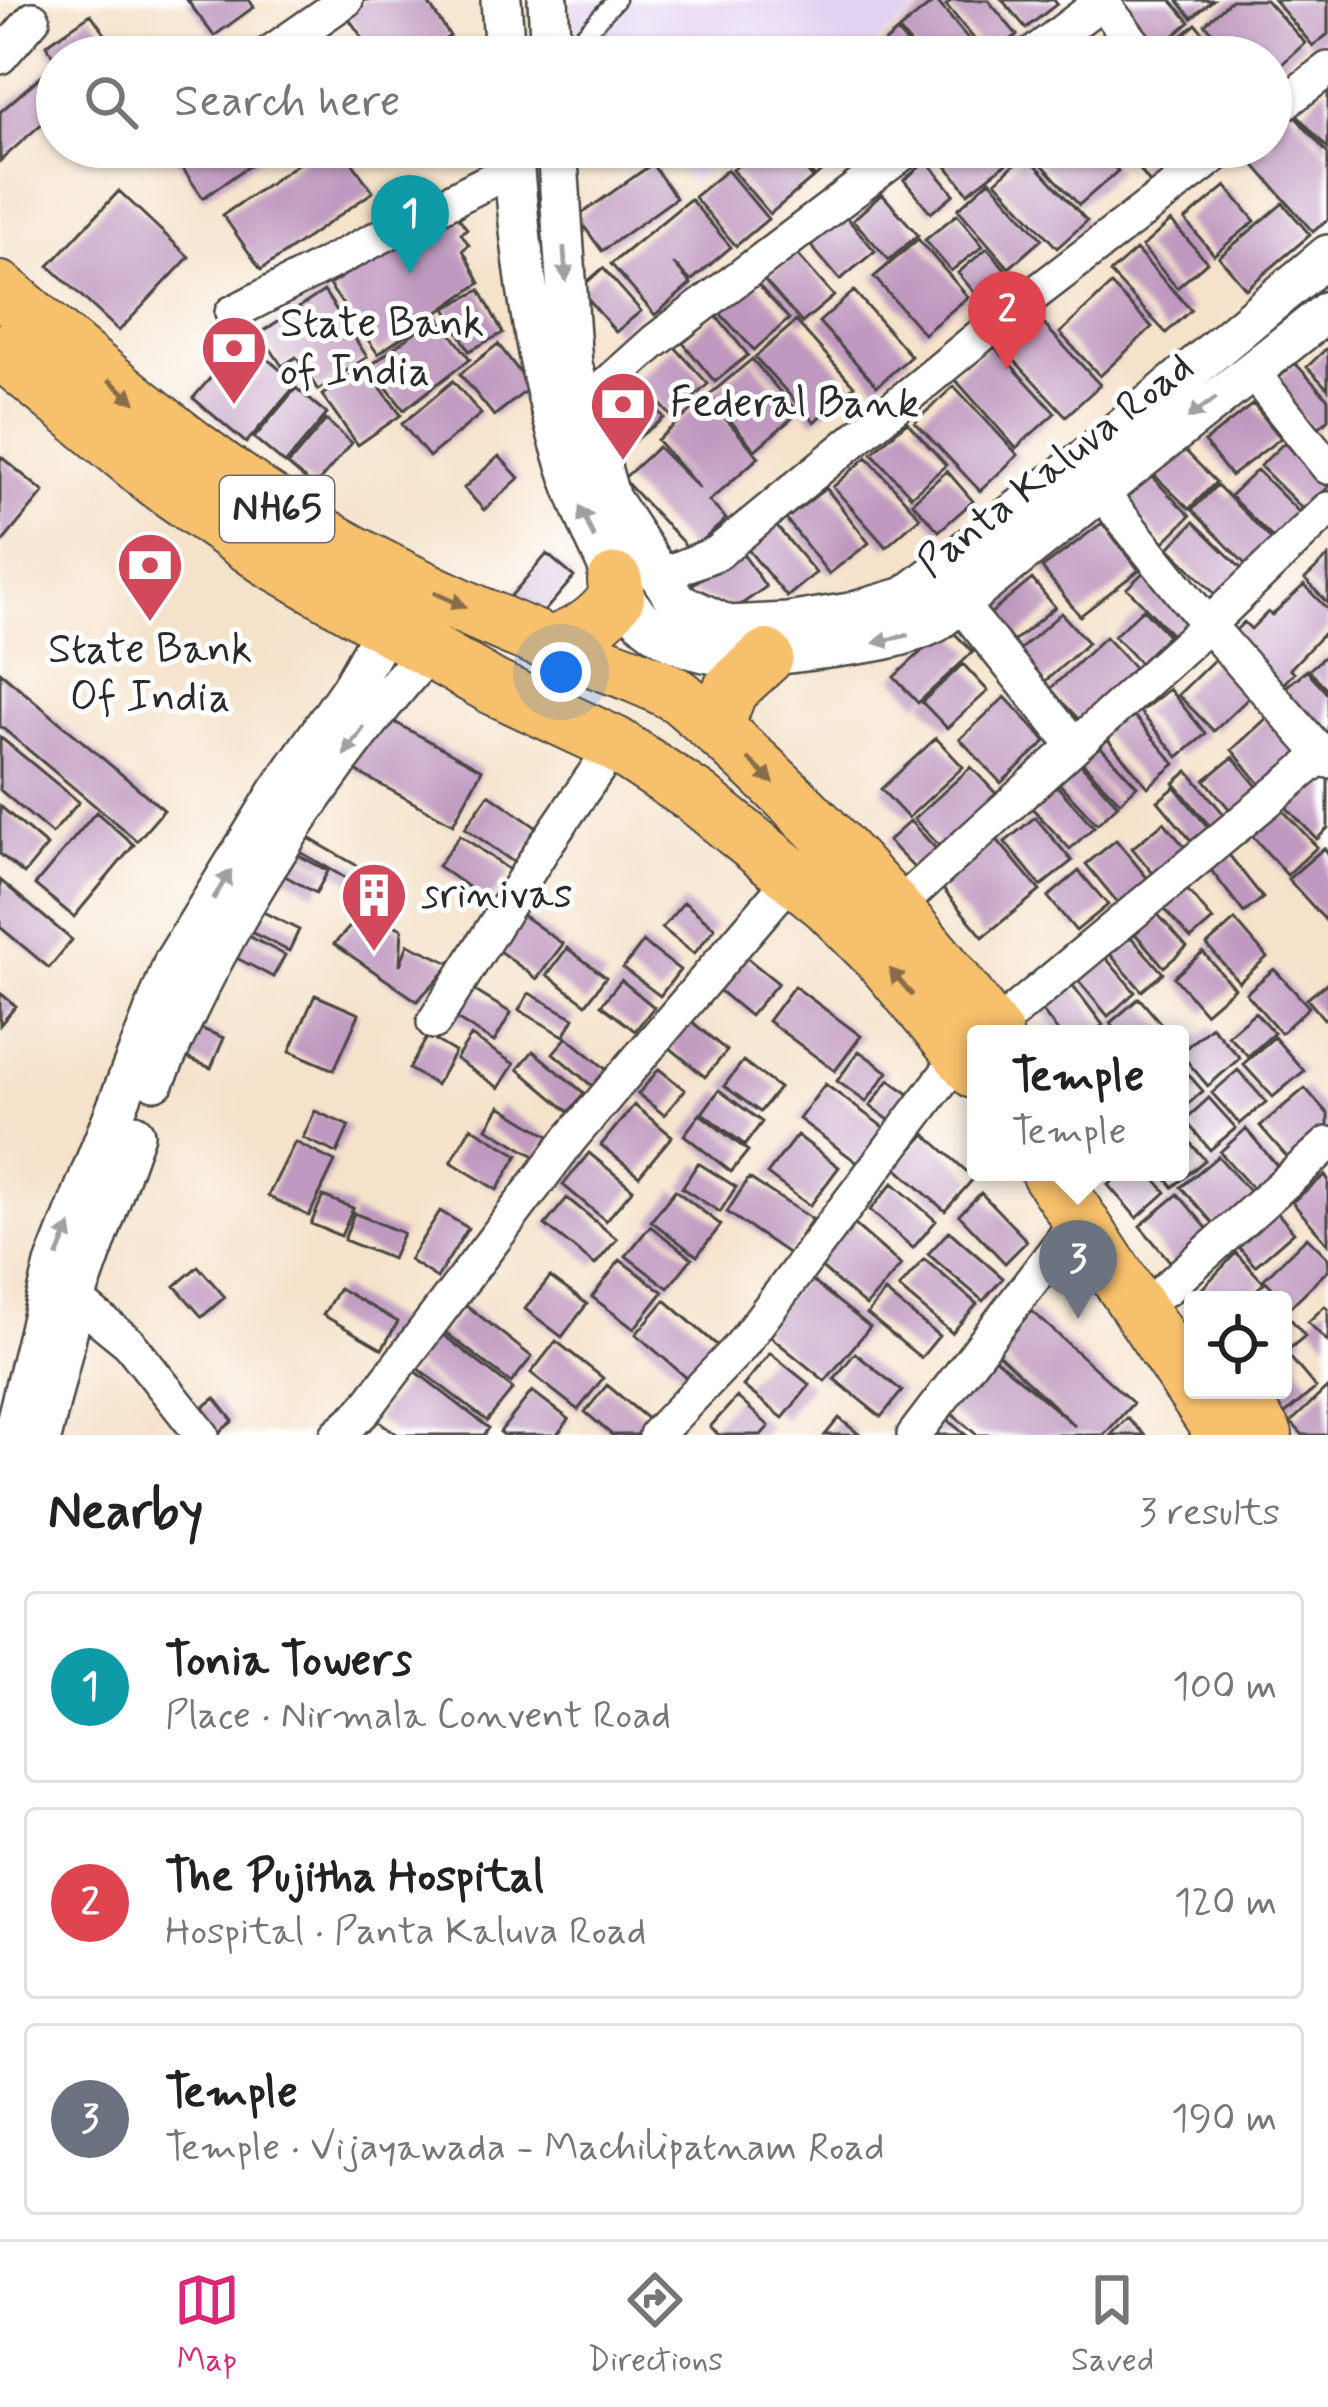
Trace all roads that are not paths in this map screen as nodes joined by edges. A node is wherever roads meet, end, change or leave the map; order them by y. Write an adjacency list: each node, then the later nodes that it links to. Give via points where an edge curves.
1 (346, 0): 7 (street)
2 (501, 0): 8 (street)
3 (548, 0): 9 (street)
4 (616, 0): 10 (lane)
5 (1103, 1): 11 (street); 12 (street)
6 (33, 19): 13 (street)
7 (294, 36)
8 (504, 36)
9 (550, 36)
10 (583, 36)
11 (1057, 36)
12 (1129, 36)
13 (0, 57)
14 (1328, 69): 15 (street)
15 (1292, 97)
16 (495, 168): 24 (street)
17 (514, 168): 31 (street, one-way to 17, via 582,513 553,430)
18 (558, 168): 27 (street, one-way to 27, via 572,365)
19 (882, 168): 27 (street, via 654,342)
20 (1195, 168): 31 (street, via 717,553)
21 (1328, 256): 34 (street, Panta Kaluva Road, via 905,597 787,623)
22 (0, 289): 25 (highway, NH65)
23 (1328, 311): 26 (street, Panta Kaluva Road)
24 (232, 313)
25 (36, 360): 35 (highway, NH65, via 160,482 267,558); 36 (highway, NH65, one-way to 36, via 184,443 280,511)
26 (1253, 373): 28 (street); 29 (street, Panta Kaluva Road, one-way to 29)
27 (584, 406): 31 (street)
28 (1328, 466)
29 (1099, 490): 32 (street, Panta Kaluva Road); 33 (street)
30 (1328, 509): 33 (street)
31 (637, 579): 34 (street, via 646,623); 36 (highway, via 585,632)
32 (961, 605): 37 (street, Panta Kaluva Road, one-way to 37, via 911,634); 40 (street)
33 (1208, 625): 40 (street); 41 (street)
34 (688, 628): 37 (street, Panta Kaluva Road, via 748,659)
35 (407, 639): 39 (highway, NH65); 50 (street, one-way to 50, via 379,706 198,982); 53 (street, one-way to 35, via 55,1265 175,962 350,690)
36 (551, 644): 38 (highway, NH65, via 652,682)
37 (766, 657): 38 (highway, via 730,690)
38 (716, 728): 43 (highway, NH65, one-way to 43, via 849,856)
39 (615, 744): 42 (highway, NH65, via 697,797); 44 (street)
40 (1074, 745): 43 (street)
41 (1326, 756): 45 (street)
42 (792, 878): 43 (highway, NH65, via 827,904); 56 (street, via 570,1139)
43 (879, 924): 46 (highway, NH65)
44 (434, 1022)
45 (1008, 1025)
46 (967, 1029)
47 (967, 1066): 57 (street, via 740,1347)
48 (1328, 1144): 51 (street)
49 (1085, 1194): 51 (highway); 58 (street); 59 (highway)
50 (75, 1299): 54 (street); 55 (street, via 129,1343)
51 (1180, 1309)
52 (1240, 1399): 60 (highway)
53 (13, 1435)
54 (42, 1435)
55 (202, 1435)
56 (337, 1435)
57 (656, 1435)
58 (914, 1435)
59 (1223, 1435)
60 (1265, 1435)

